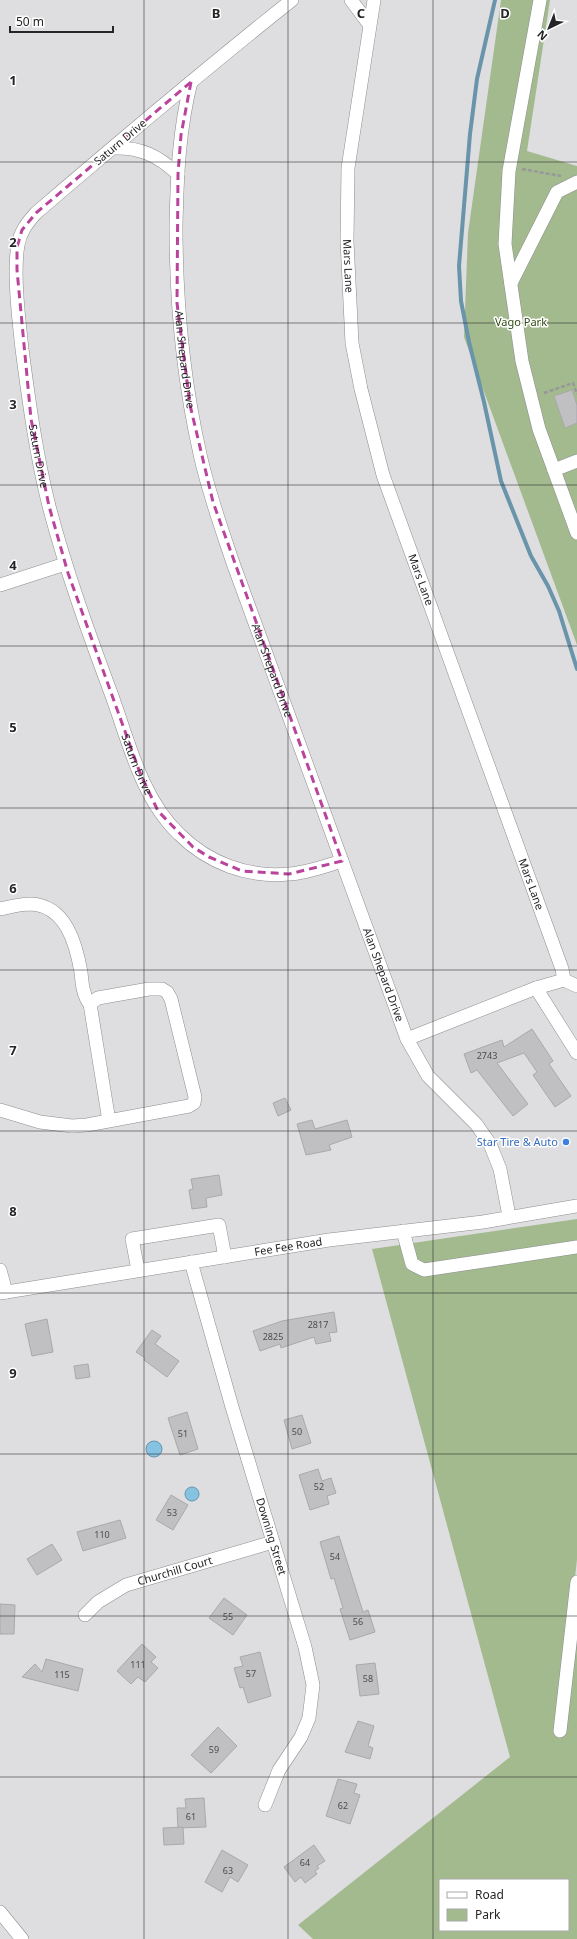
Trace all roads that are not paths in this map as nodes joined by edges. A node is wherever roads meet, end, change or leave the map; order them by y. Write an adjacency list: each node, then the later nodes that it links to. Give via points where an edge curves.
1 (292, 0): 6 (street, Saturn Drive)
2 (350, 0): 5 (street)
3 (374, 0): 5 (street, Mars Lane)
4 (540, 0): 10 (street, via 510,167 505,244)
5 (369, 24): 18 (street, Mars Lane, via 348,168 347,241 352,343 361,389 383,475)
6 (191, 82): 7 (street, Saturn Drive); 8 (street, Alan Shepard Drive, via 180,135)
7 (114, 148): 8 (street, via 144,152); 14 (street, Saturn Drive, via 36,213 22,230 17,247 19,320 31,419 49,506)
8 (178, 174): 16 (street, Alan Shepard Drive, via 176,266 179,326 184,370 200,454 233,563)
9 (577, 182): 10 (street, via 557,192)
10 (510, 283): 12 (street, via 522,361 539,429)
11 (577, 462): 12 (street)
12 (554, 470): 13 (street)
13 (577, 533)
14 (65, 564): 15 (street); 16 (street, Saturn Drive, via 140,773 150,797 168,823 193,847 209,858 242,871 289,874)
15 (0, 585)
16 (342, 861): 22 (street, Alan Shepard Drive)
17 (0, 909): 21 (street, via 25,904 38,905 45,906 59,917 72,935 84,994)
18 (564, 980): 19 (street); 20 (street)
19 (577, 986)
20 (536, 988): 22 (street); 23 (street)
21 (90, 1004): 25 (street); 25 (street, via 98,998 149,989 162,989 167,992 172,999 194,1097 194,1103 189,1106)
22 (407, 1039): 27 (street, Alan Shepard Drive, via 428,1076 476,1124 490,1144 500,1169)
23 (577, 1053)
24 (0, 1110): 25 (street, via 40,1122 72,1126)
25 (109, 1121)
26 (577, 1206): 27 (street, Fee Fee Road)
27 (509, 1216): 28 (street, Fee Fee Road, via 482,1222)
28 (403, 1230): 29 (street, via 412,1264 424,1270); 30 (street, Fee Fee Road)
29 (577, 1247)
30 (226, 1257): 31 (street, Fee Fee Road); 33 (street, via 219,1225 132,1239)
31 (191, 1262): 33 (street, Fee Fee Road); 35 (street, Downing Street)
32 (0, 1270): 34 (street)
33 (138, 1270): 34 (street, Fee Fee Road)
34 (3, 1292)
35 (273, 1542): 37 (street, Churchill Court, via 126,1585 98,1602); 39 (street, Downing Street, via 305,1647 312,1674 313,1695 306,1727 279,1770)
36 (577, 1582): 38 (street)
37 (85, 1615)
38 (560, 1731)
39 (265, 1805)
40 (0, 1912): 41 (street)
41 (22, 1939)

